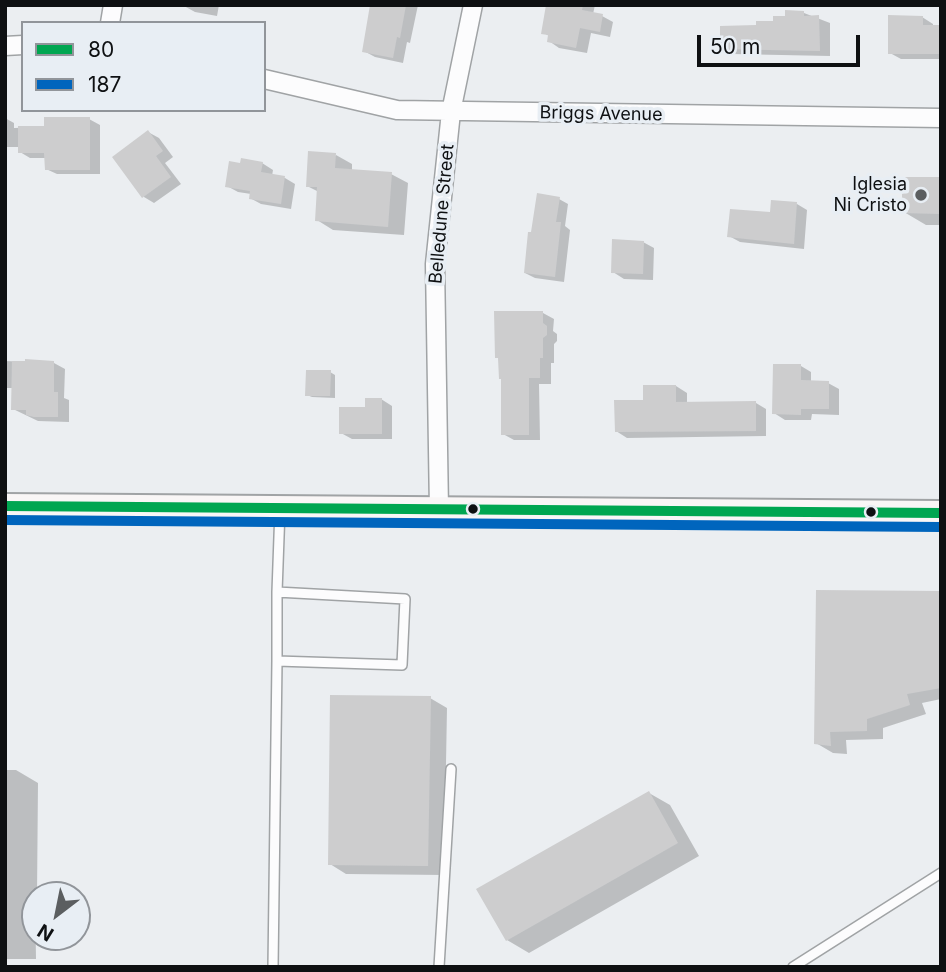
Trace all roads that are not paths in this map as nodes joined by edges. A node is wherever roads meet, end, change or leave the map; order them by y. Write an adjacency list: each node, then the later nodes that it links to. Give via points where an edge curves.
1 (473, 5): 3 (street, Belledune Street)
2 (266, 79): 3 (street, Briggs Avenue, via 397,110)
3 (451, 112): 4 (street, Briggs Avenue); 7 (street, Belledune Street, via 435,264)
4 (941, 118)
5 (5, 506): 6 (street)
6 (280, 508): 7 (street); 9 (lane)
7 (439, 510): 8 (street)
8 (941, 513)
9 (277, 592): 10 (lane); 10 (lane, via 405,599 402,665)
10 (278, 661): 13 (lane)
11 (451, 769): 14 (lane)
12 (941, 873): 15 (lane)
13 (273, 967)
14 (439, 967)
15 (793, 967)

